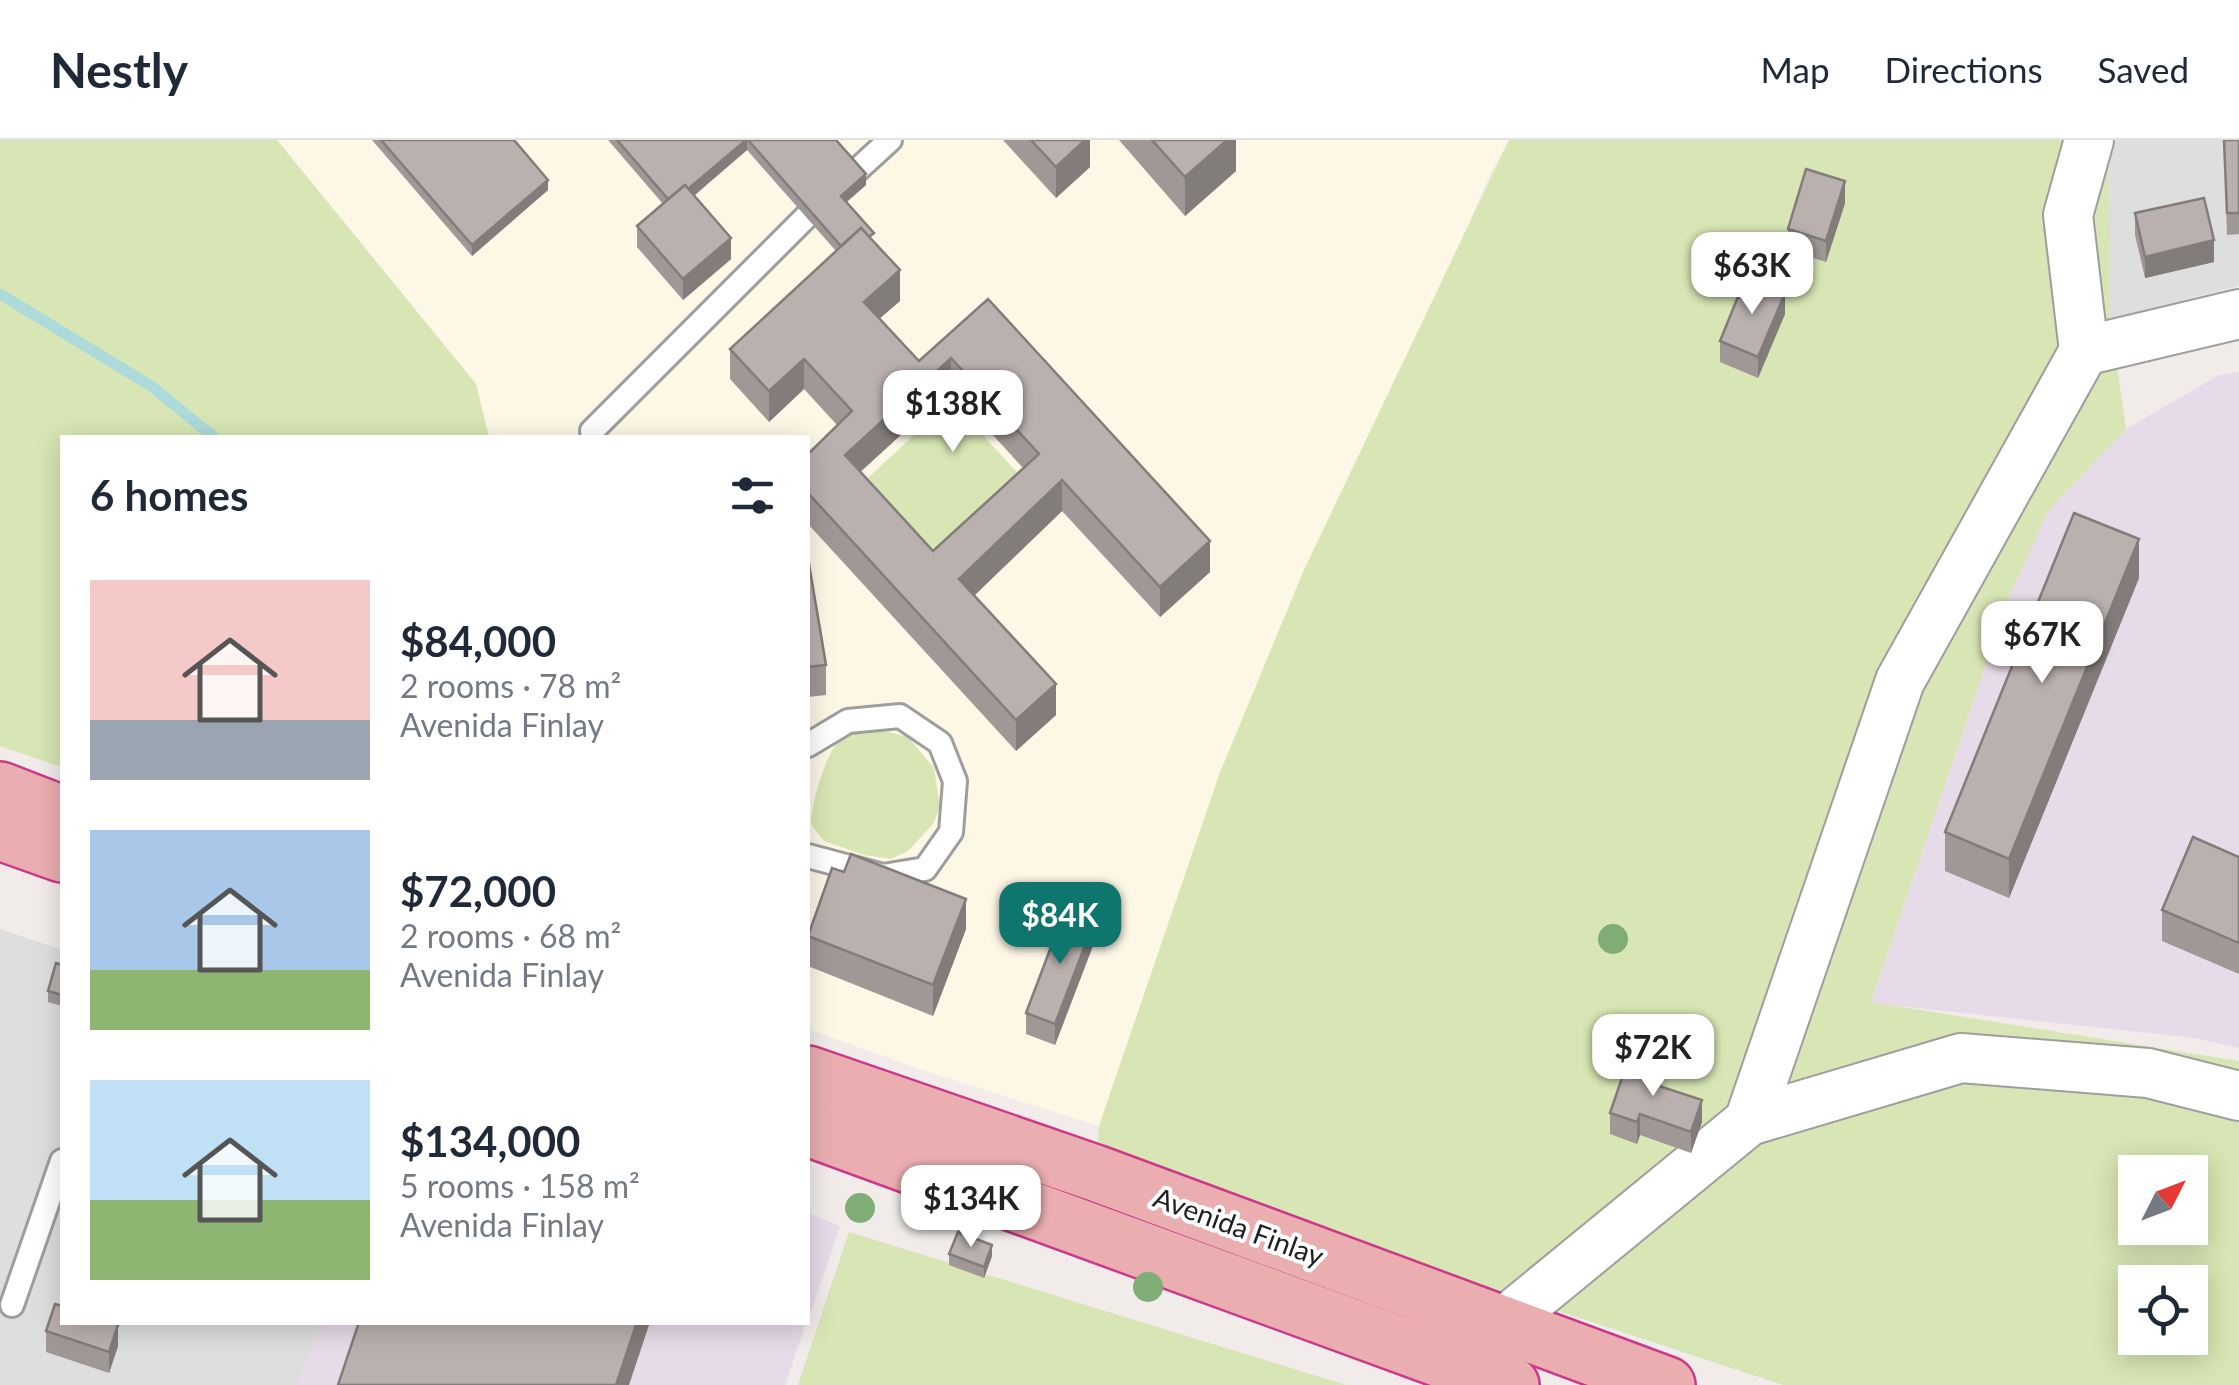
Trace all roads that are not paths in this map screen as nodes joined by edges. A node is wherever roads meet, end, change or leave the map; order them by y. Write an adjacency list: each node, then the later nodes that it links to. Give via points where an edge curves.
1 (890, 140): 3 (lane)
2 (2088, 140): 6 (street, via 2068,215)
3 (855, 172)
4 (806, 217): 7 (lane)
5 (2239, 314): 6 (street)
6 (2084, 351): 16 (street, via 1900,680)
7 (592, 431)
8 (810, 744): 13 (lane, via 848,721 900,716 940,743 956,781 950,832 924,869 883,876)
9 (0, 790): 10 (highway)
10 (60, 813)
11 (0, 832): 12 (highway)
12 (60, 853)
13 (810, 857)
14 (810, 1075): 20 (highway, Avenida Finlay)
15 (2239, 1096): 16 (street, via 2148,1073 1961,1058)
16 (1750, 1121): 20 (street)
17 (810, 1129): 21 (highway, Avenida Finlay)
18 (60, 1167): 19 (lane)
19 (12, 1305)
20 (1502, 1323): 21 (street); 23 (highway, Avenida Finlay)
21 (1456, 1363): 22 (highway, Avenida Finlay)
22 (1511, 1385)
23 (1667, 1385)

